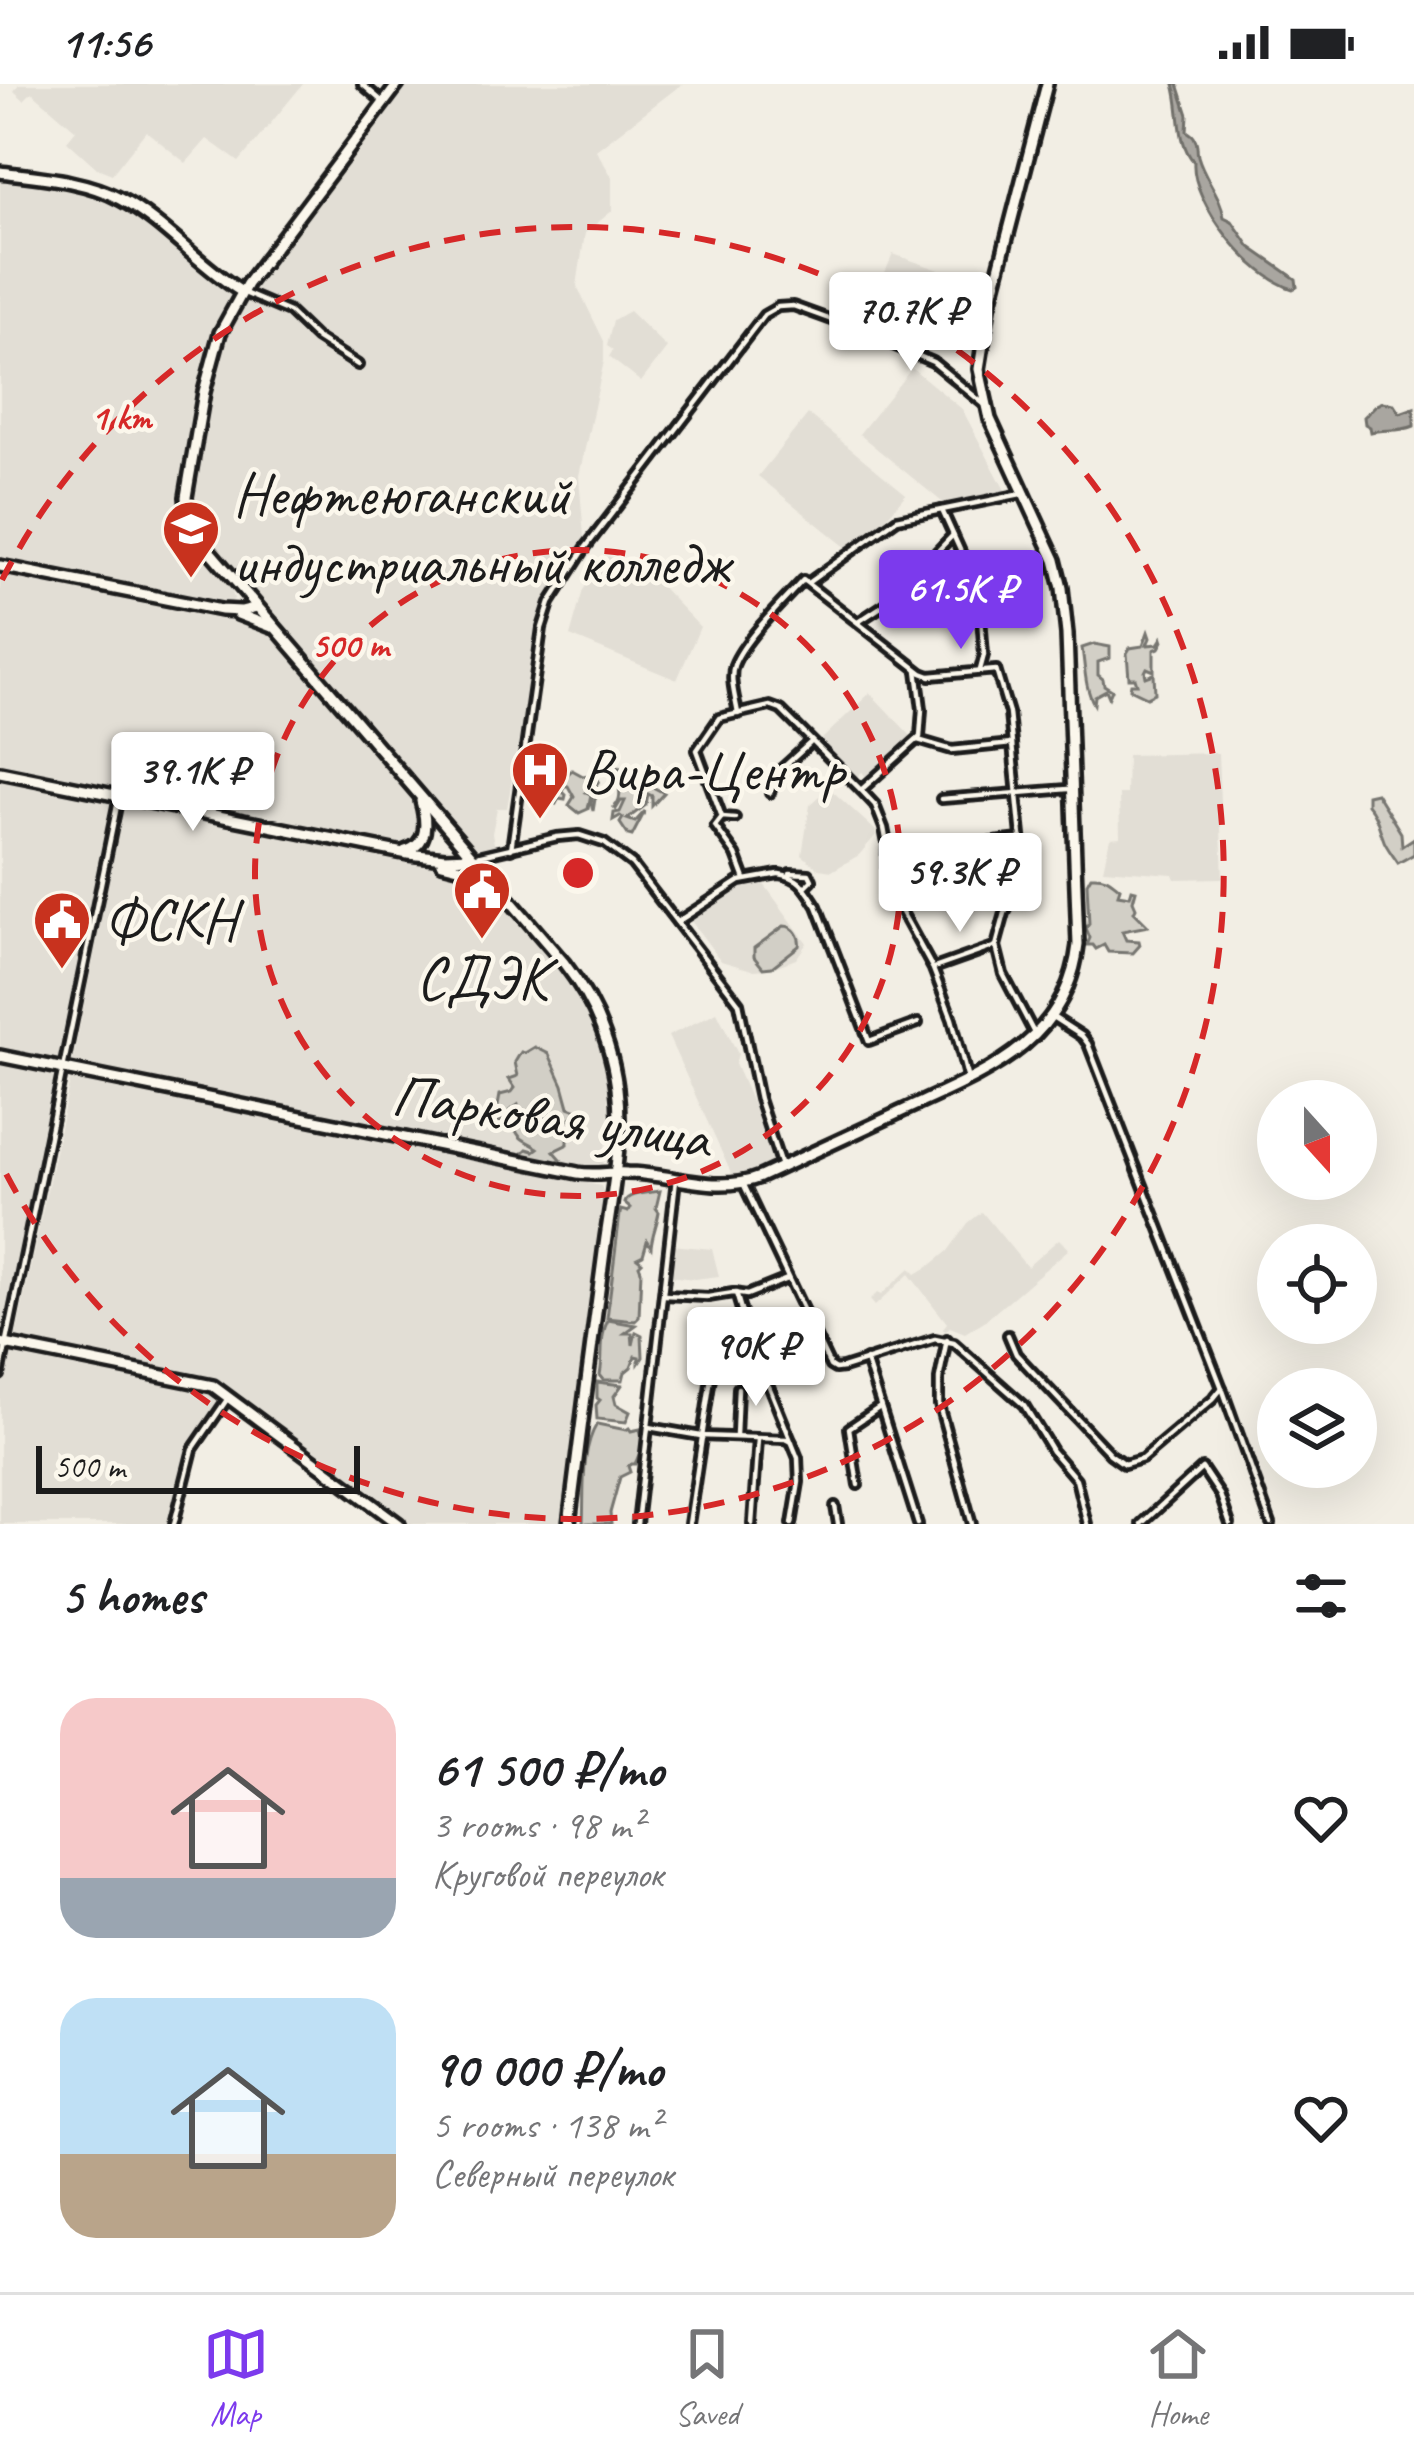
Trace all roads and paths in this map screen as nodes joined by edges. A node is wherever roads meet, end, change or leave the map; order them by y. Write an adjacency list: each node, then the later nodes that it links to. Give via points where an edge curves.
1 (362, 84): 4 (street)
2 (398, 84): 4 (main road)
3 (1047, 84): 8 (main road, Парковая улица)
4 (384, 103): 6 (main road)
5 (0, 172): 6 (main road, via 117,197)
6 (242, 292): 7 (street, via 289,312); 13 (main road, via 211,361 186,497 194,531)
7 (358, 365)
8 (976, 388): 9 (main road, Парковая улица); 39 (street, via 927,358 798,307 761,318 586,547 547,611)
9 (1026, 493): 10 (street); 28 (main road, Парковая улица, via 1062,588)
10 (942, 510): 11 (street); 14 (street, via 895,520)
11 (953, 536): 17 (street, via 890,602); 20 (street, via 979,592)
12 (0, 566): 16 (main road)
13 (234, 580): 15 (main road); 16 (main road, via 240,600)
14 (807, 583): 17 (street); 23 (street, via 734,664)
15 (257, 607): 16 (main road); 18 (main road)
16 (220, 610): 18 (main road)
17 (858, 622): 19 (street)
18 (278, 631): 33 (main road)
19 (917, 670): 21 (street); 22 (street)
20 (979, 671): 21 (street); 26 (street, via 996,670)
21 (930, 676): 22 (street)
22 (920, 684): 24 (street)
23 (738, 714): 25 (street, via 774,706); 35 (street, via 719,718 697,749)
24 (918, 740): 26 (street, via 952,750); 29 (street)
25 (812, 741): 29 (street); 31 (street, via 778,772)
26 (1012, 744): 30 (street)
27 (0, 772): 32 (main road)
28 (1074, 788): 30 (street); 52 (main road, Парковая улица, via 1077,952)
29 (861, 790): 47 (street, via 884,828)
30 (1016, 792): 34 (street); 37 (street)
31 (770, 793)
32 (119, 796): 40 (main road); 56 (street)
33 (420, 796): 40 (main road, via 423,837 413,849); 42 (main road)
34 (941, 799)
35 (722, 817): 36 (street); 44 (street, via 715,826)
36 (735, 818)
37 (1021, 838): 38 (street); 48 (street, via 1023,875)
38 (969, 845)
39 (511, 849): 42 (street); 49 (street, via 567,835 595,839 632,864)
40 (394, 851): 41 (main road)
41 (408, 854): 42 (main road); 46 (main road, via 460,866)
42 (471, 857): 46 (main road)
43 (779, 874): 44 (street); 45 (street); 45 (street, via 807,873)
44 (745, 879): 49 (street)
45 (806, 886): 53 (street, via 868,1041)
46 (497, 887): 59 (main road, via 596,1013 617,1093)
47 (893, 894): 48 (street, via 936,883); 51 (street)
48 (1009, 904): 50 (street)
49 (677, 922): 58 (street, via 739,1003)
50 (996, 946): 51 (street); 54 (street)
51 (933, 968): 57 (street)
52 (1051, 1016): 54 (main road, Парковая улица); 72 (street, via 1088,1044)
53 (918, 1023)
54 (1036, 1035): 57 (main road, Парковая улица)
55 (0, 1056): 56 (main road, Парковая улица)
56 (64, 1069): 59 (main road, Парковая улица); 68 (street)
57 (968, 1080): 58 (main road, Парковая улица)
58 (782, 1167): 61 (main road, Парковая улица)
59 (614, 1174): 60 (main road, Парковая улица); 84 (main road)
60 (676, 1179): 61 (main road, Парковая улица); 64 (street)
61 (743, 1183): 62 (street)
62 (788, 1279): 63 (street); 69 (street, via 830,1366)
63 (736, 1293): 64 (street); 79 (street)
64 (664, 1295): 75 (street)
65 (719, 1324): 76 (street)
66 (1008, 1335): 72 (street, via 1016,1354 1124,1464 1142,1459)
67 (947, 1339): 69 (street); 91 (street, via 939,1405); 92 (street, via 1024,1405 1076,1479)
68 (3, 1344): 70 (street); 73 (main road, via 204,1383)
69 (866, 1360): 74 (street)
70 (0, 1375)
71 (738, 1388): 77 (street)
72 (1222, 1388): 95 (street)
73 (229, 1396): 82 (street, via 193,1449); 83 (main road)
74 (880, 1407): 80 (street, via 849,1428); 90 (street)
75 (649, 1427): 76 (street); 85 (street)
76 (701, 1436): 77 (street); 86 (street)
77 (736, 1438): 78 (street)
78 (758, 1439): 79 (street); 87 (street)
79 (793, 1442): 88 (street, via 800,1473)
80 (858, 1485)
81 (836, 1506): 89 (street)
82 (174, 1524)
83 (399, 1524)
84 (569, 1524)
85 (637, 1524)
86 (689, 1524)
87 (752, 1524)
88 (792, 1524)
89 (838, 1524)
90 (918, 1524)
91 (972, 1524)
92 (1087, 1524)
93 (1142, 1524): 94 (street, via 1202,1468)
94 (1230, 1524)
95 (1271, 1524)

